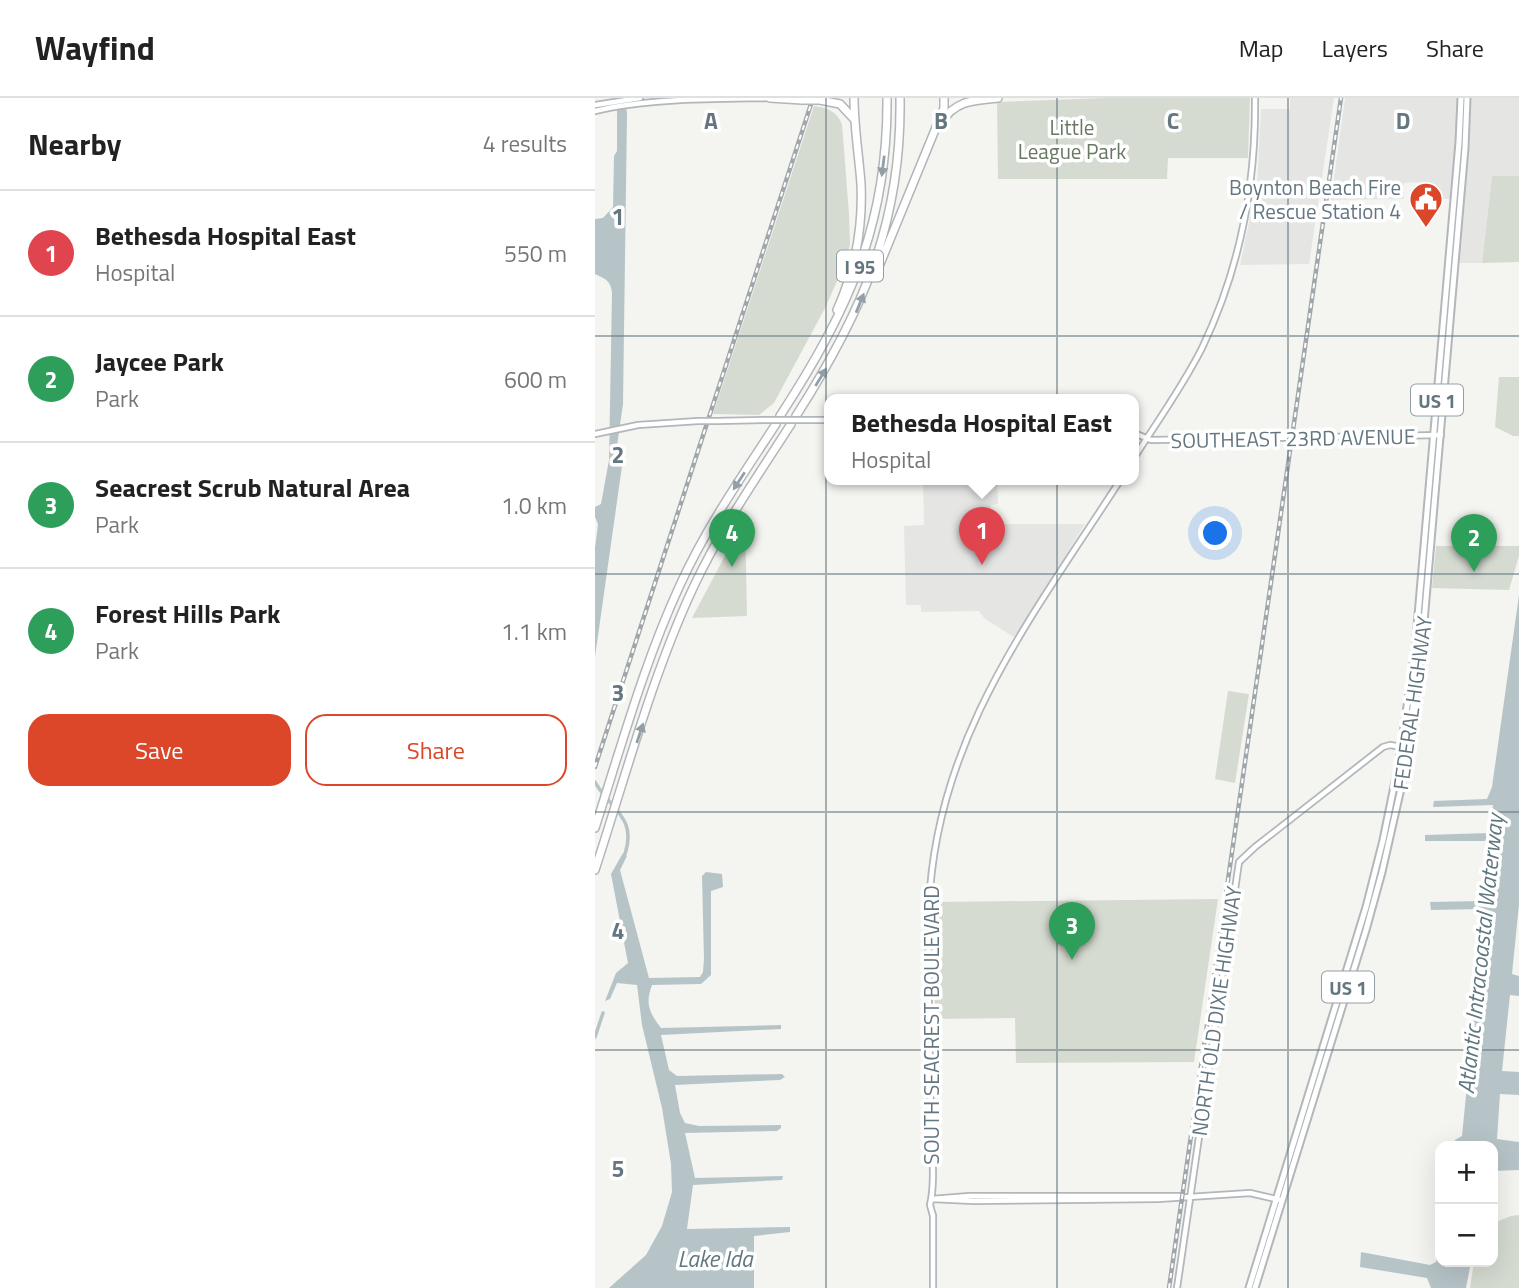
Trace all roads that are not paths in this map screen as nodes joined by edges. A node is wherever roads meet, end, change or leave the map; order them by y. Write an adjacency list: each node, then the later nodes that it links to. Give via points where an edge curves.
1 (640, 98): 13 (street)
2 (770, 98): 3 (street); 12 (street); 15 (highway, bridge, via 832,101 843,106)
3 (781, 98)
4 (854, 98): 15 (highway)
5 (887, 98): 20 (highway, I 95, one-way to 20, via 882,175 860,266 827,342)
6 (900, 98): 18 (highway, I 95, via 893,189)
7 (944, 98): 16 (highway)
8 (998, 98): 16 (highway, via 957,106)
9 (1255, 98): 25 (street, via 1254,168 1234,267 1202,347)
10 (1461, 98): 17 (main road, FEDERAL HIGHWAY / US 1)
11 (1467, 98): 17 (main road, FEDERAL HIGHWAY / US 1)
12 (678, 99): 14 (street)
13 (595, 105)
14 (595, 111)
15 (856, 123): 20 (highway, via 861,212 852,271 832,321)
16 (932, 138): 18 (highway, via 880,264)
17 (1457, 203): 19 (main road, FEDERAL HIGHWAY / US 1)
18 (873, 270): 37 (highway, I 95, one-way to 18, via 665,657 693,589 722,533 845,336)
19 (1444, 342): 24 (main road, FEDERAL HIGHWAY / US 1); 24 (main road, FEDERAL HIGHWAY / US 1, via 1446,378)
20 (779, 419): 35 (highway, I 95, one-way to 35, via 680,585 656,643)
21 (824, 420): 22 (street, bridge, via 655,422)
22 (595, 434)
23 (1139, 435): 25 (street)
24 (1437, 435): 25 (street, SOUTHEAST 23RD AVENUE); 27 (main road, FEDERAL HIGHWAY / US 1); 29 (main road, FEDERAL HIGHWAY / US 1)
25 (1147, 438): 26 (street)
26 (1139, 450)
27 (1430, 477): 29 (main road); 30 (main road, FEDERAL HIGHWAY / US 1)
28 (1117, 485): 42 (street, SOUTH SEACREST BOULEVARD, via 992,683 967,735 945,799 929,909)
29 (1436, 486): 30 (main road, FEDERAL HIGHWAY / US 1)
30 (1427, 554): 31 (main road, FEDERAL HIGHWAY / US 1); 31 (main road, FEDERAL HIGHWAY / US 1, via 1421,657)
31 (1405, 748): 32 (main road, FEDERAL HIGHWAY / US 1); 33 (main road, FEDERAL HIGHWAY / US 1); 41 (street, NORTH OLD DIXIE HIGHWAY, via 1383,747 1244,856 1237,870)
32 (1390, 808): 33 (main road); 34 (main road, FEDERAL HIGHWAY / US 1)
33 (1394, 820): 36 (main road, FEDERAL HIGHWAY / US 1)
34 (1387, 822): 36 (main road); 38 (main road, FEDERAL HIGHWAY / US 1)
35 (595, 828)
36 (1391, 835): 38 (main road, FEDERAL HIGHWAY / US 1, via 1370,917)
37 (595, 870)
38 (1316, 1080): 39 (main road, FEDERAL HIGHWAY / US 1); 40 (main road, FEDERAL HIGHWAY / US 1)
39 (1302, 1114): 40 (main road); 43 (main road, FEDERAL HIGHWAY / US 1)
40 (1306, 1125): 43 (main road, FEDERAL HIGHWAY / US 1)
41 (1190, 1198): 42 (street); 43 (street, via 1250,1193); 46 (street, NORTH OLD DIXIE HIGHWAY)
42 (932, 1199): 45 (street, SOUTH SEACREST BOULEVARD)
43 (1279, 1200): 44 (main road, FEDERAL HIGHWAY / US 1)
44 (1251, 1287)
45 (933, 1288)
46 (1177, 1288)

